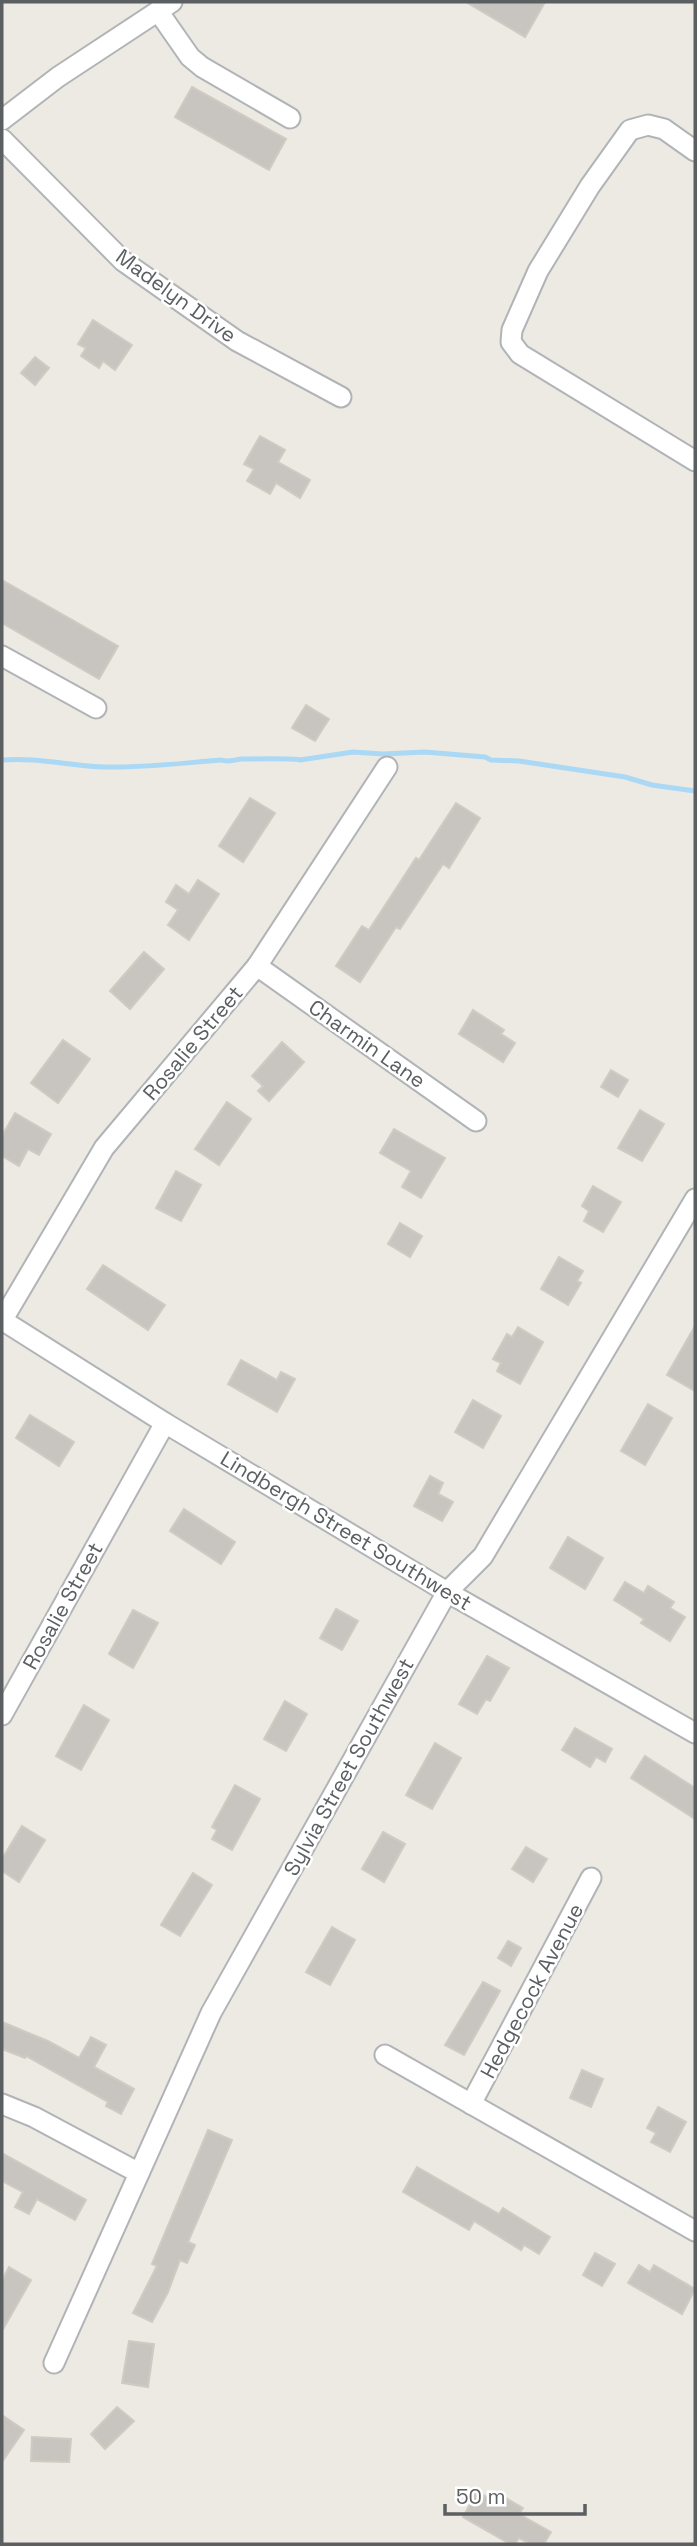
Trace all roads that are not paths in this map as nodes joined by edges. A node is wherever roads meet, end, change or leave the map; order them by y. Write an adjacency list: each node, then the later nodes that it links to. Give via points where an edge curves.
1 (165, 6): 2 (street, via 190,57); 3 (street)
2 (290, 118)
3 (2, 120)
4 (2, 139): 6 (street, Madelyn Drive, via 123,261 237,341)
5 (695, 151): 7 (street, via 664,129 648,125 630,130 538,271 512,330 512,342 520,354)
6 (341, 397)
7 (695, 461)
8 (2, 656): 9 (street)
9 (96, 708)
10 (387, 767): 11 (street, Rosalie Street)
11 (257, 966): 12 (street, Charmin Lane); 14 (street, Rosalie Street, via 104,1148)
12 (476, 1121)
13 (695, 1199): 16 (street, Sylvia Street Southwest, via 483,1556)
14 (2, 1320): 15 (street, Lindbergh Street Southwest)
15 (165, 1423): 16 (street, Lindbergh Street Southwest); 17 (street, Rosalie Street)
16 (447, 1592): 18 (street, Lindbergh Street Southwest); 23 (street, Sylvia Street Southwest, via 211,2013)
17 (2, 1715)
18 (695, 1733)
19 (591, 1878): 21 (street, Hedgecock Avenue)
20 (385, 2055): 21 (street)
21 (471, 2104): 24 (street)
22 (2, 2105): 23 (street)
23 (139, 2173): 25 (street, Sylvia Street Southwest)
24 (695, 2231)
25 (54, 2363)

